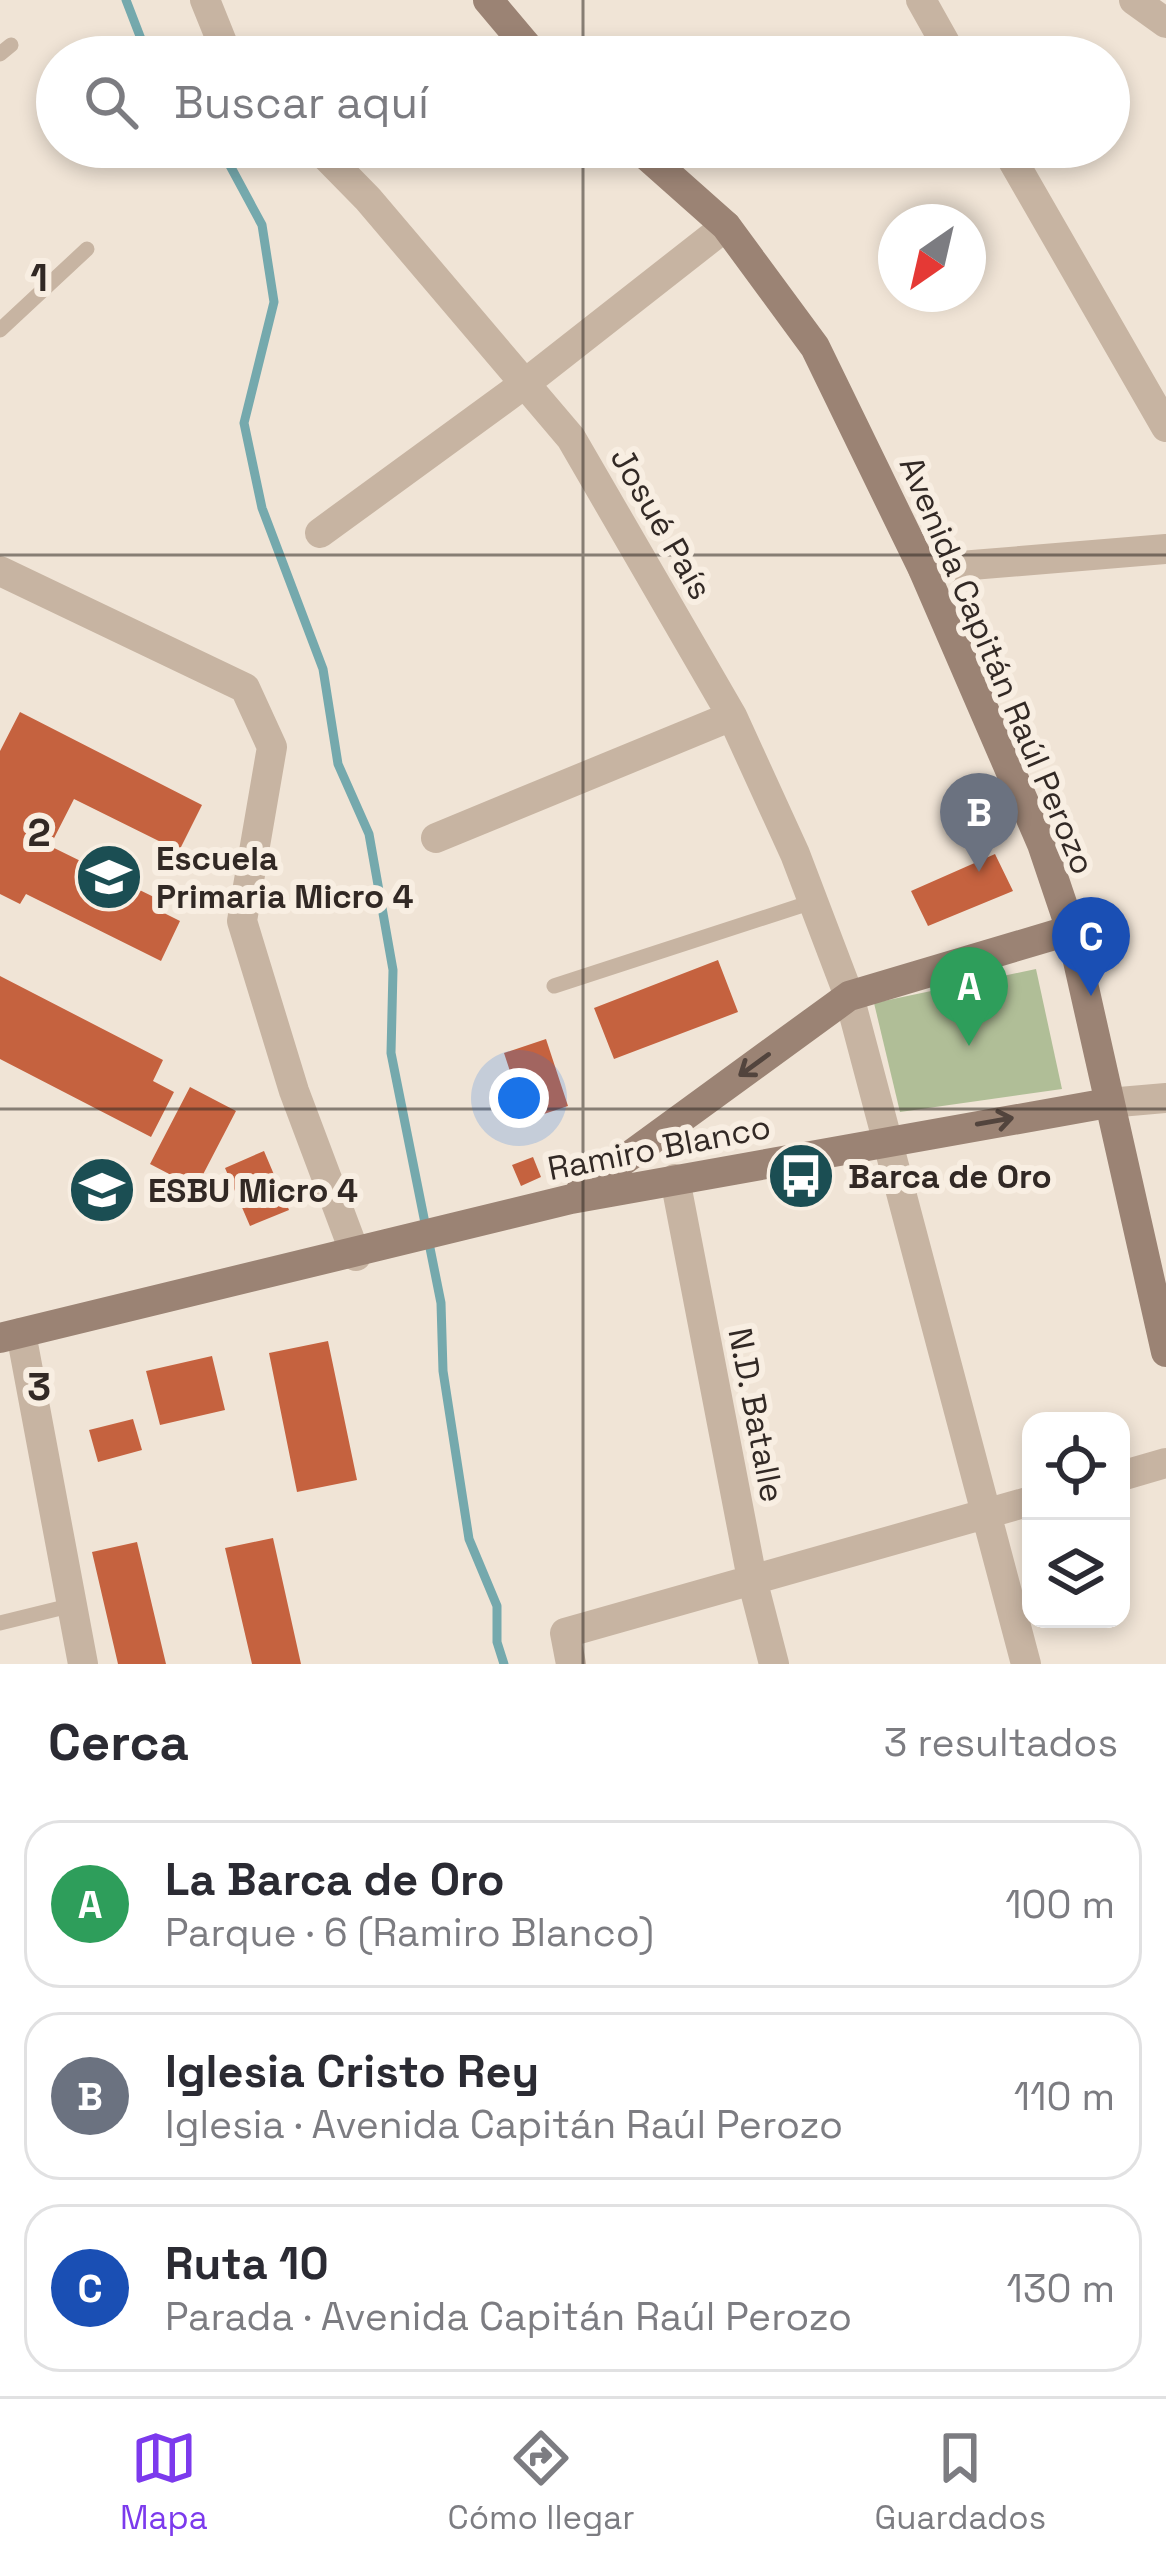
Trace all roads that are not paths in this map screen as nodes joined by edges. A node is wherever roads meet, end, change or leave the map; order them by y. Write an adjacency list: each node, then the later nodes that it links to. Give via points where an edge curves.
1 (206, 0): 6 (street)
2 (488, 0): 7 (main road)
3 (921, 0): 8 (street)
4 (1134, 0): 5 (street)
5 (1166, 22)
6 (220, 36)
7 (518, 36)
8 (941, 36)
9 (336, 168): 15 (street, Josué País)
10 (661, 168): 12 (main road, Avenida Capitán Raúl Perozo)
11 (1017, 168): 16 (street)
12 (726, 226): 15 (street); 19 (main road, Avenida Capitán Raúl Perozo, via 815,347)
13 (87, 249): 14 (lane)
14 (0, 330)
15 (527, 382): 17 (street); 21 (street, Josué País, via 572,438)
16 (1166, 428)
17 (320, 533)
18 (1166, 549): 19 (street)
19 (923, 568): 24 (main road, Avenida Capitán Raúl Perozo)
20 (0, 571): 32 (street, via 245,688 272,747 242,921)
21 (732, 716): 22 (street); 23 (street, Josué País)
22 (436, 838)
23 (812, 902): 25 (lane); 26 (street, Josué País)
24 (1071, 930): 26 (main road); 28 (main road, Avenida Capitán Raúl Perozo)
25 (554, 986)
26 (849, 996): 29 (street, Josué País); 31 (main road, one-way to 31)
27 (1166, 1098): 28 (street)
28 (1108, 1103): 29 (main road, Ramiro Blanco, one-way to 28); 34 (main road, Avenida Capitán Raúl Perozo)
29 (884, 1140): 30 (main road, Ramiro Blanco); 38 (street)
30 (675, 1179): 31 (main road, Ramiro Blanco); 39 (street, N.D. Batalle)
31 (571, 1199): 32 (main road, Ramiro Blanco)
32 (356, 1256): 33 (main road, Ramiro Blanco)
33 (10, 1336): 40 (street)
34 (1166, 1352)
35 (1166, 1463): 36 (street)
36 (1130, 1473)
37 (1022, 1503): 38 (street)
38 (983, 1514): 39 (street); 45 (street)
39 (752, 1579): 43 (street, via 565,1633); 44 (street, N.D. Batalle)
40 (69, 1606): 41 (lane); 42 (street)
41 (0, 1623)
42 (83, 1664)
43 (571, 1664)
44 (774, 1664)
45 (1026, 1664)

